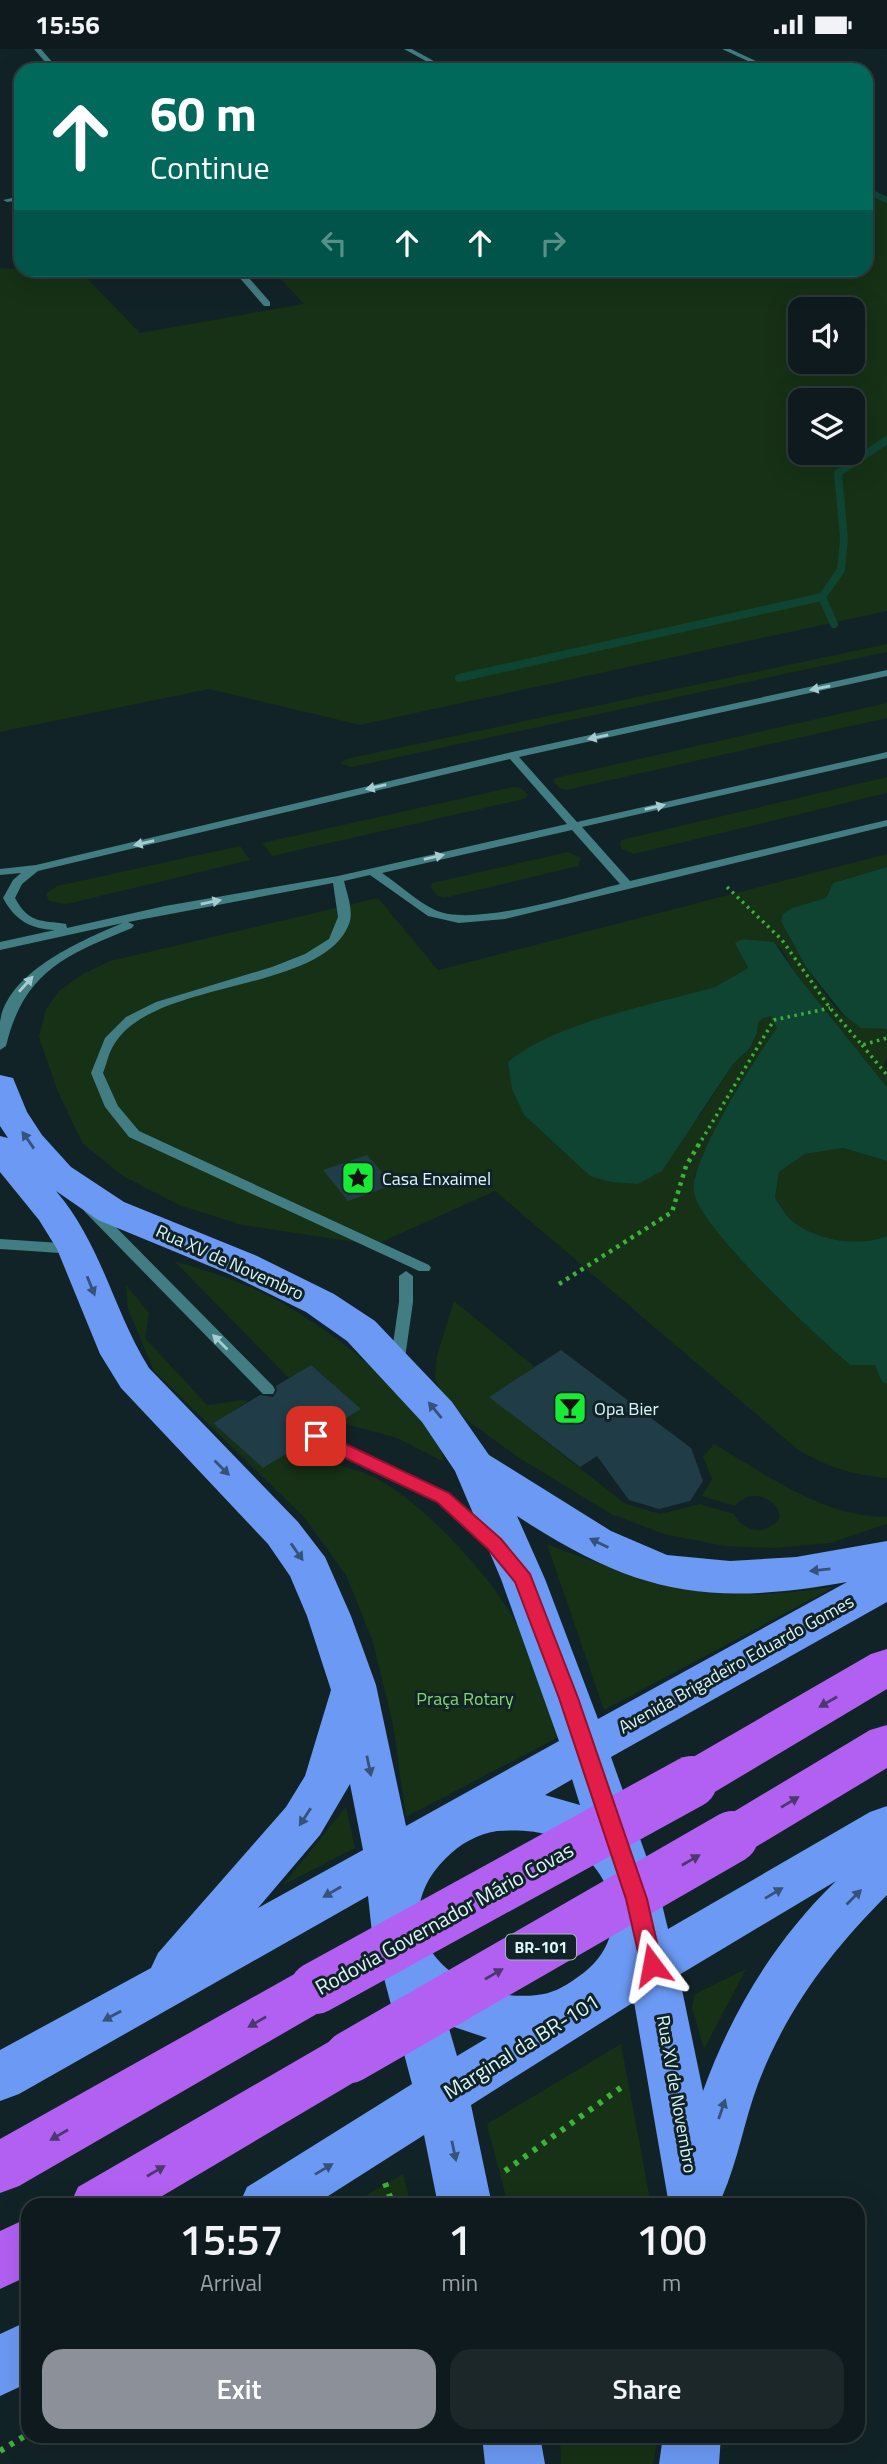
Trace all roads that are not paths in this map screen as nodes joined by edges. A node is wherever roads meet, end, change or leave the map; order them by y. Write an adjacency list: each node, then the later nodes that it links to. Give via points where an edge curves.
1 (37, 49): 4 (street)
2 (407, 49): 5 (street)
3 (726, 49): 6 (street)
4 (50, 63)
5 (434, 63)
6 (757, 63)
7 (14, 199): 8 (street)
8 (7, 200)
9 (243, 277): 10 (street)
10 (267, 304)
11 (887, 673): 12 (street, one-way to 12)
12 (512, 755): 15 (street); 16 (street, one-way to 16)
13 (887, 755): 15 (street, one-way to 13)
14 (887, 824): 20 (street)
15 (575, 825): 17 (street, one-way to 15); 20 (street)
16 (36, 868): 18 (street); 22 (street, via 17,881 9,898 17,914 36,925)
17 (372, 871): 19 (street); 20 (street, via 432,913 460,919 505,915)
18 (0, 872)
19 (338, 879): 21 (street, one-way to 19); 30 (street, via 344,922 337,940 309,958 145,1010 111,1036 97,1073 112,1107 134,1134)
20 (628, 886)
21 (165, 910): 22 (street); 24 (street, one-way to 21, via 16,996 32,977 94,938)
22 (84, 927): 23 (street)
23 (0, 946)
24 (0, 1046)
25 (0, 1086): 27 (main road, Rua XV de Novembro, one-way to 25, via 29,1143 9,1112)
26 (0, 1148): 29 (main road, via 53,1212)
27 (58, 1175): 32 (main road, Rua XV de Novembro, via 111,1211 243,1265 320,1303 361,1331); 33 (street, one-way to 27)
28 (0, 1244): 29 (street)
29 (76, 1249): 40 (main road, one-way to 40, via 114,1343 135,1378 276,1524 309,1569)
30 (424, 1268)
31 (406, 1276): 32 (street)
32 (397, 1367): 35 (main road, Rua XV de Novembro, one-way to 32, via 437,1412)
33 (268, 1390)
34 (316, 1436): 37 (street, via 443,1498 494,1544)
35 (474, 1466): 36 (main road, one-way to 35, via 838,1569 755,1577 693,1575 641,1564 588,1538); 37 (main road, Rua XV de Novembro)
36 (887, 1558)
37 (523, 1579): 42 (main road, Rua XV de Novembro)
38 (887, 1581): 42 (main road, Avenida Brigadeiro Eduardo Gomes)
39 (887, 1667): 54 (highway, Rodovia Governador Mário Covas, one-way to 54, bridge)
40 (353, 1685): 45 (main road, one-way to 45); 50 (main road, one-way to 50, via 327,1782 303,1821)
41 (887, 1744): 55 (highway, BR-101, one-way to 41, bridge)
42 (585, 1747): 43 (main road); 47 (main road, Rua XV de Novembro)
43 (456, 1823): 45 (main road); 47 (main road, via 492,1812 529,1811 567,1821 598,1840 623,1867); 48 (main road, via 427,1843 406,1869 396,1900)
44 (887, 1826): 49 (main road, Marginal da BR-101, one-way to 44)
45 (389, 1860): 48 (main road); 50 (main road, one-way to 50)
46 (887, 1863): 59 (main road, one-way to 46, via 719,2116 750,2036 782,1981 820,1931)
47 (636, 1899): 49 (main road, Rua XV de Novembro); 51 (main road, via 638,1927 632,1954 617,1979)
48 (397, 1933): 51 (main road, via 412,1967 438,1995 474,2014 516,2022 558,2016); 53 (main road)
49 (652, 1965): 51 (main road, Marginal da BR-101); 58 (main road, Rua XV de Novembro)
50 (155, 1993): 52 (main road, one-way to 52)
51 (594, 1999): 53 (main road, Marginal da BR-101)
52 (0, 2077)
53 (442, 2096): 56 (main road, Marginal da BR-101, one-way to 53); 57 (main road, one-way to 57)
54 (0, 2168)
55 (109, 2198)
56 (277, 2198)
57 (463, 2198)
58 (694, 2198)
59 (696, 2198)
60 (21, 2249): 61 (highway)
61 (0, 2262)
62 (21, 2354): 63 (main road)
63 (0, 2367)
64 (512, 2443): 66 (main road)
65 (691, 2443): 67 (main road)
66 (515, 2464)
67 (689, 2464)

